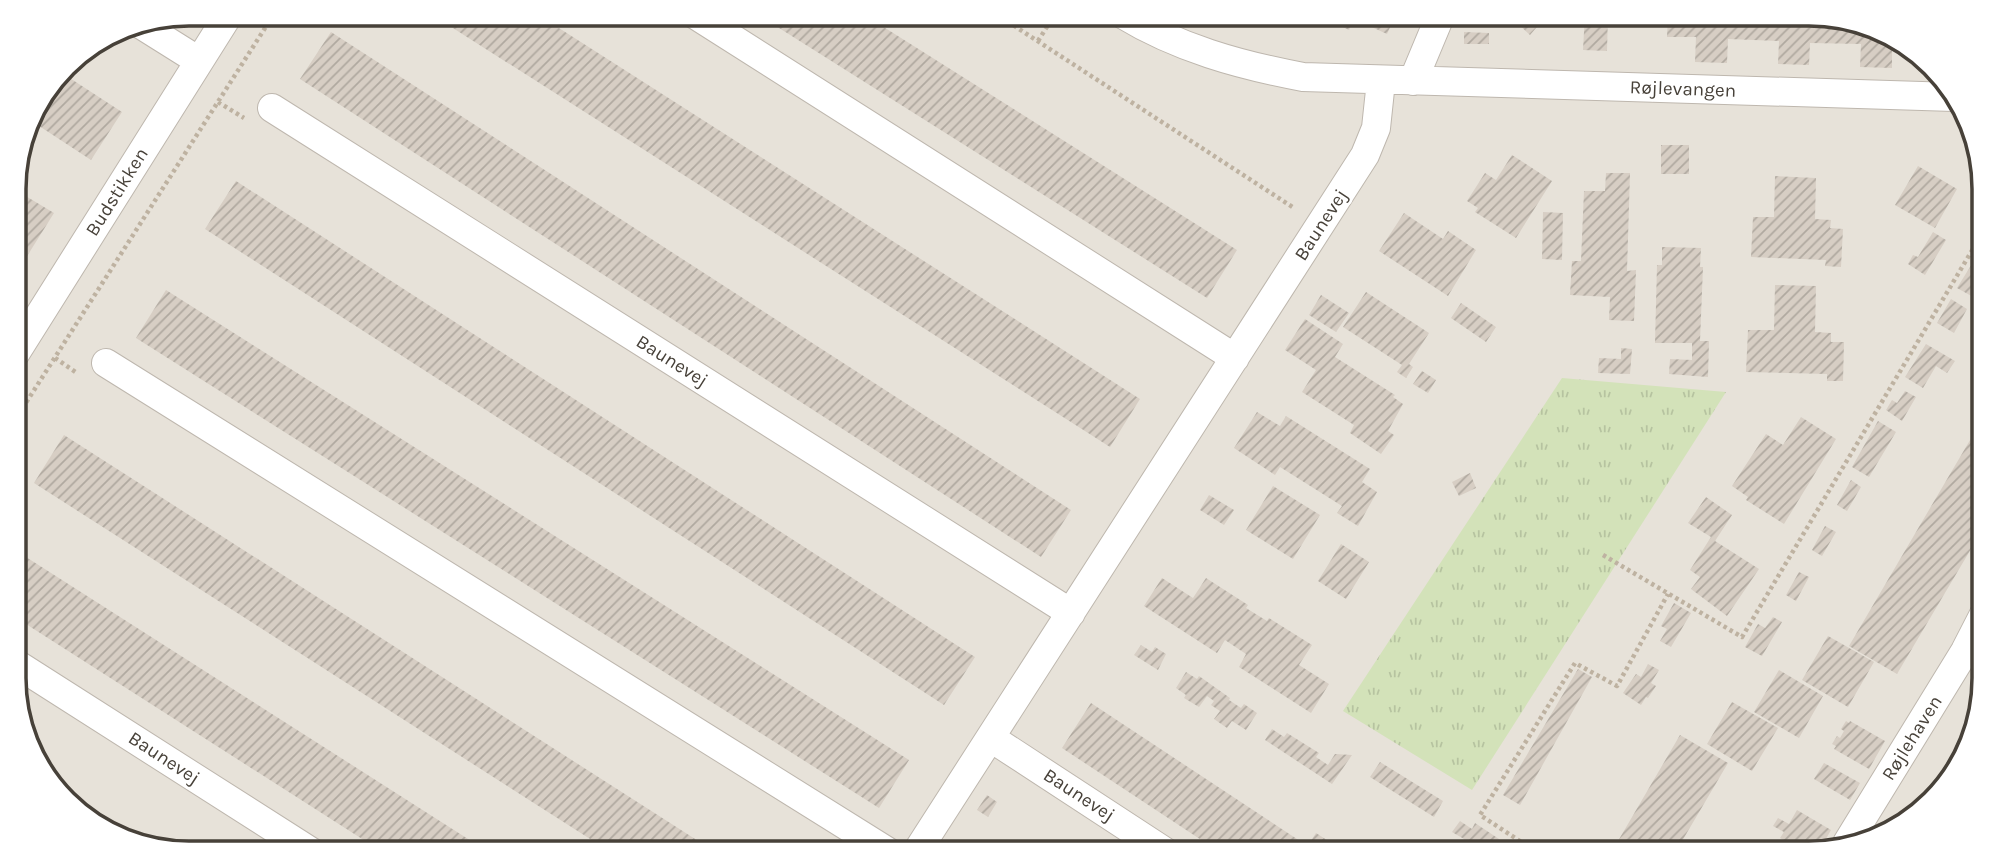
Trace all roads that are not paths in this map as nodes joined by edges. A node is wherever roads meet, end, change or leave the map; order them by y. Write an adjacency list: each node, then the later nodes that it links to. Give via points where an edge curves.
1 (1143, 26): 7 (street, Røjlevangen, via 1208,55 1253,68 1303,77)
2 (1436, 26): 8 (street)
3 (221, 27): 6 (street, Budstikken)
4 (714, 27): 12 (street)
5 (151, 31): 6 (street)
6 (199, 61): 11 (street, Budstikken)
7 (1381, 80): 8 (street, Røjlevangen); 12 (street, Baunevej, via 1376,128 1365,155)
8 (1413, 81): 9 (street, Røjlevangen)
9 (1942, 97)
10 (272, 108): 14 (street, Baunevej)
11 (27, 313)
12 (1235, 358): 14 (street, Baunevej)
13 (106, 363): 21 (street)
14 (1071, 614): 17 (street, Baunevej)
15 (1972, 662): 18 (street, Røjlehaven)
16 (26, 670): 20 (street, Baunevej)
17 (991, 738): 19 (street, Baunevej); 22 (street, Baunevej)
18 (1860, 832)
19 (1148, 840)
20 (294, 841)
21 (870, 841)
22 (924, 841)

